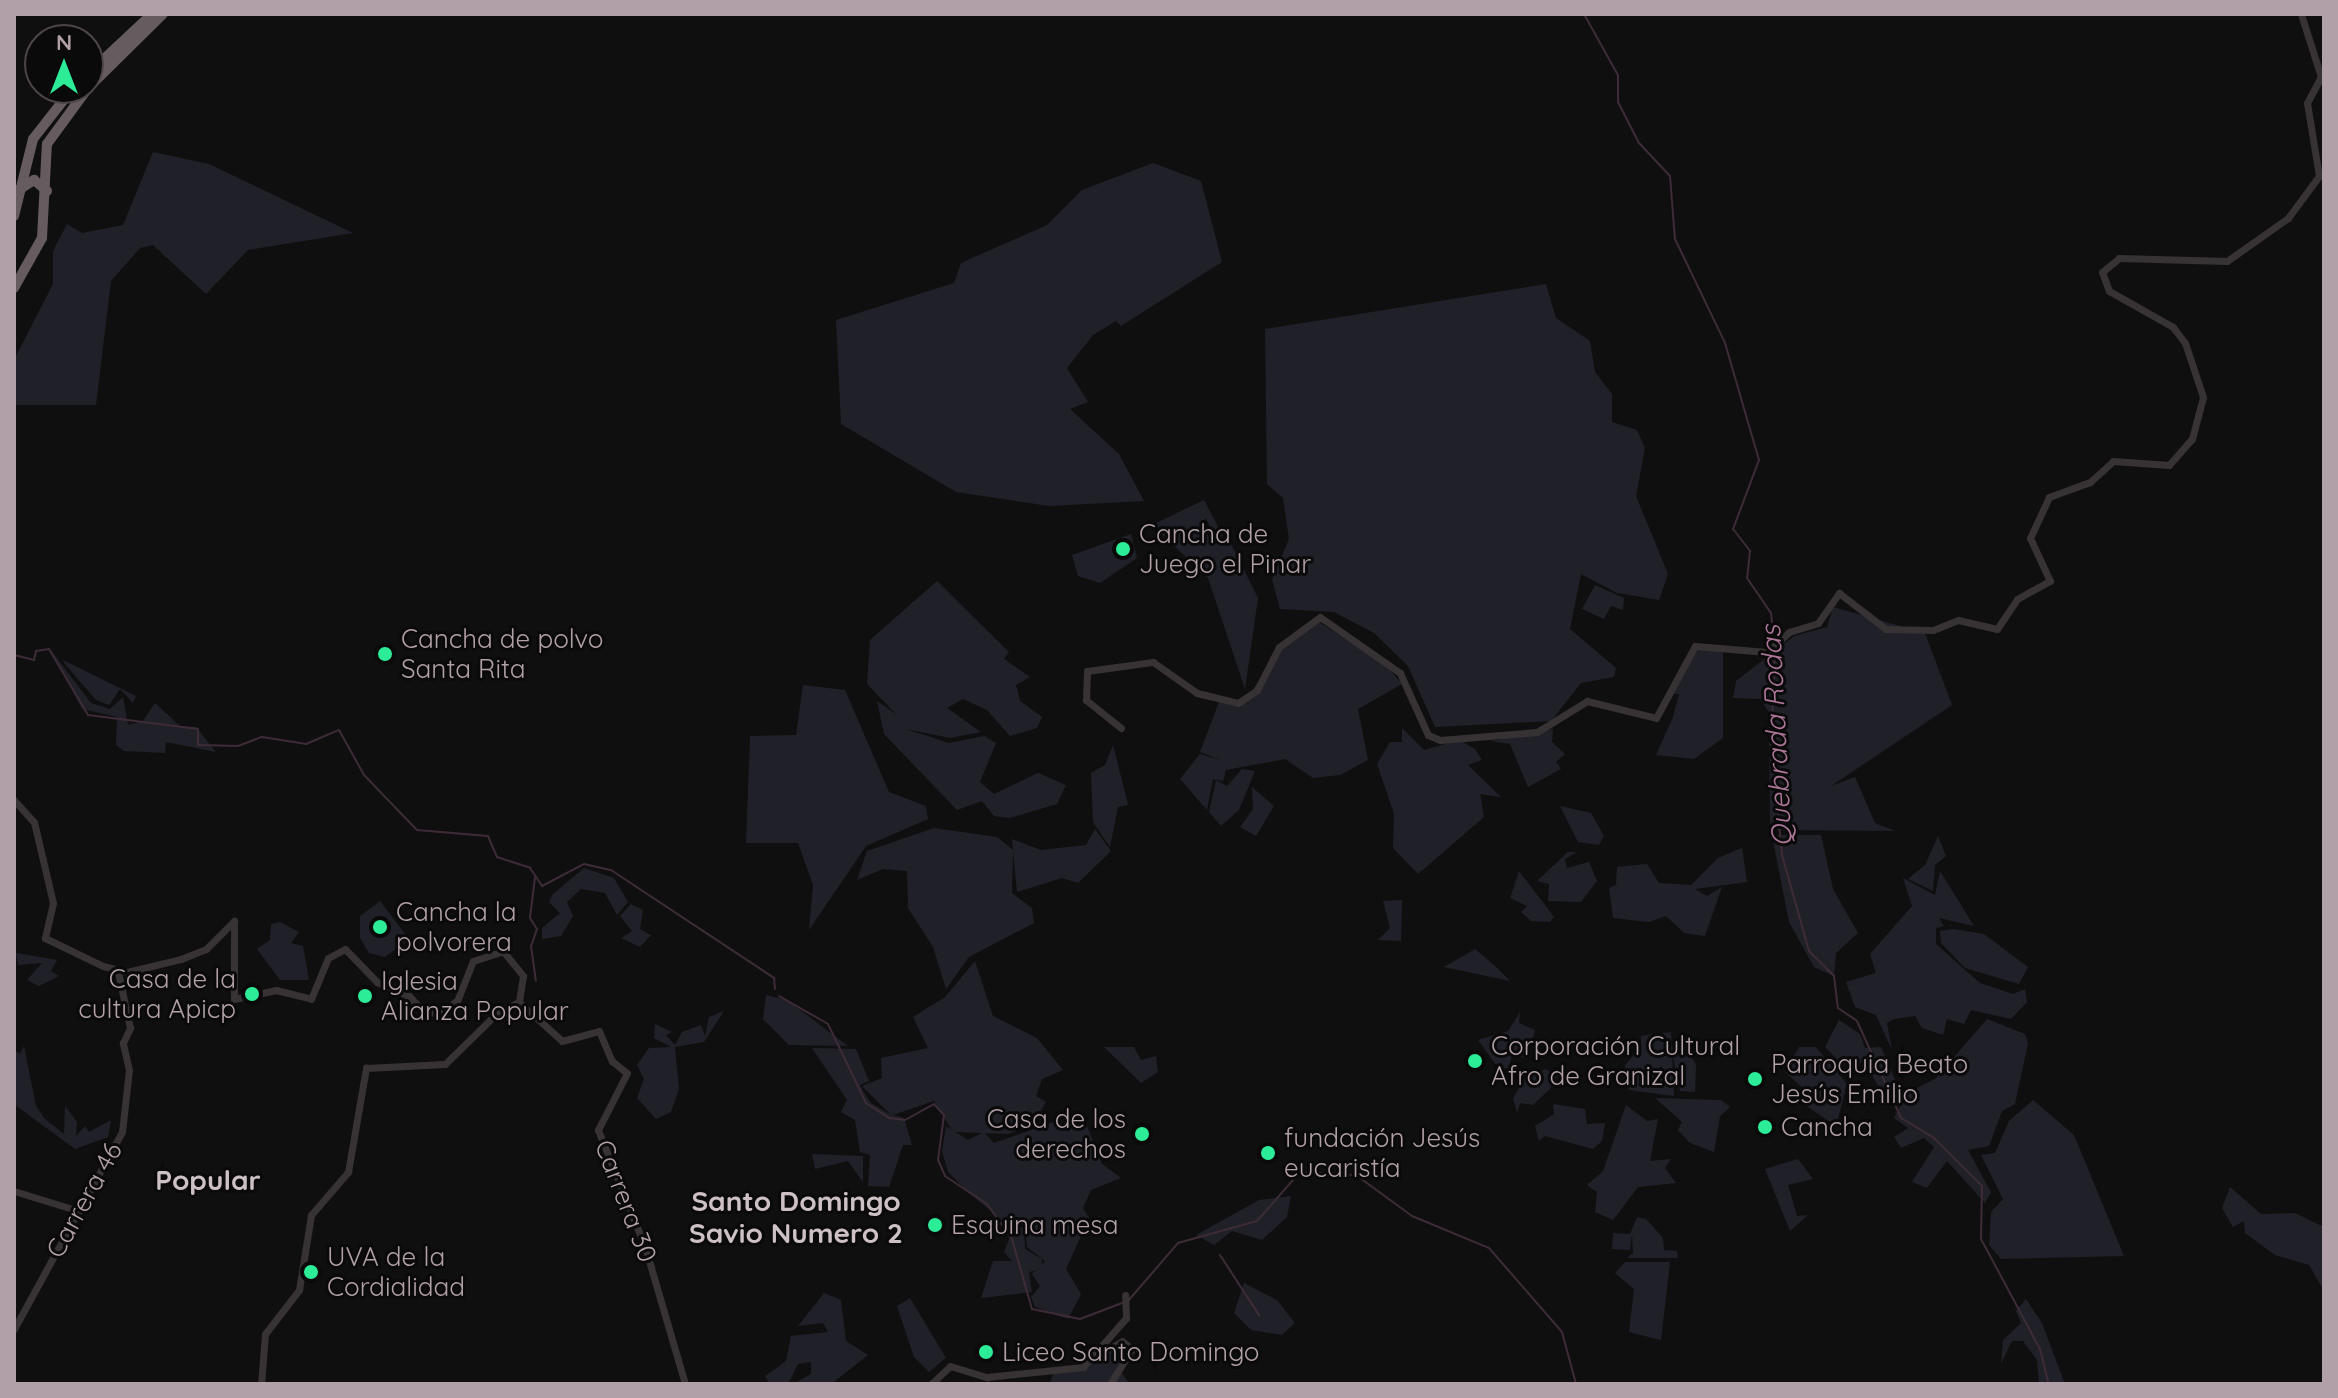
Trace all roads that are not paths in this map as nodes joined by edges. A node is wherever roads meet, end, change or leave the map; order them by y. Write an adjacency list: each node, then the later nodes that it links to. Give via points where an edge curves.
1 (153, 14): 4 (highway)
2 (163, 14): 5 (highway)
3 (2301, 14): 14 (street, via 2321,77 2307,103 2319,176 2288,218 2227,261 2119,258 2102,272 2109,291 2173,327 2185,343 2203,409 2184,452 2157,469 2108,463 2090,482 2049,497 2030,538 2050,581 2017,599 1997,629 1958,620 1933,630 1886,629 1839,593 1818,623 1756,654 1695,646 1656,718 1587,701 1537,732 1440,740 1428,735 1400,673 1320,617 1279,647 1257,690 1238,703 1197,693 1153,662 1087,671 1086,700)
4 (104, 59)
5 (104, 72)
6 (58, 104): 8 (highway, via 40,124)
7 (76, 104): 9 (highway, via 47,144)
8 (19, 191): 9 (highway, via 34,180); 10 (highway)
9 (47, 191): 11 (highway)
10 (14, 216)
11 (35, 259): 12 (highway); 13 (highway)
12 (14, 276)
13 (14, 288)
14 (1121, 728)
15 (14, 800): 16 (street, via 25,809 53,903 45,938)
16 (118, 972): 17 (street, via 181,959 215,942 234,921 234,999 276,990 304,1001 320,989 331,953 351,949 377,982 409,996 424,1012 449,1008 481,955 503,951 523,976); 19 (street, Carrera 46, via 130,1028 123,1043 129,1070 122,1132)
17 (519, 1002): 23 (street, via 497,1013 455,1058 436,1068 366,1068 348,1172 311,1215 299,1290 265,1334); 24 (street, Carrera 30, via 562,1041 599,1031 627,1077 600,1122 601,1143 645,1247)
18 (14, 1191): 19 (street)
19 (79, 1211): 21 (street, Carrera 46)
20 (1125, 1295): 22 (street, via 1129,1303)
21 (14, 1329)
22 (1097, 1356): 25 (street, via 1083,1367 997,1377 950,1366); 26 (street, via 1122,1341 1131,1344)
23 (261, 1384)
24 (685, 1384)
25 (931, 1384)
26 (1110, 1384)

